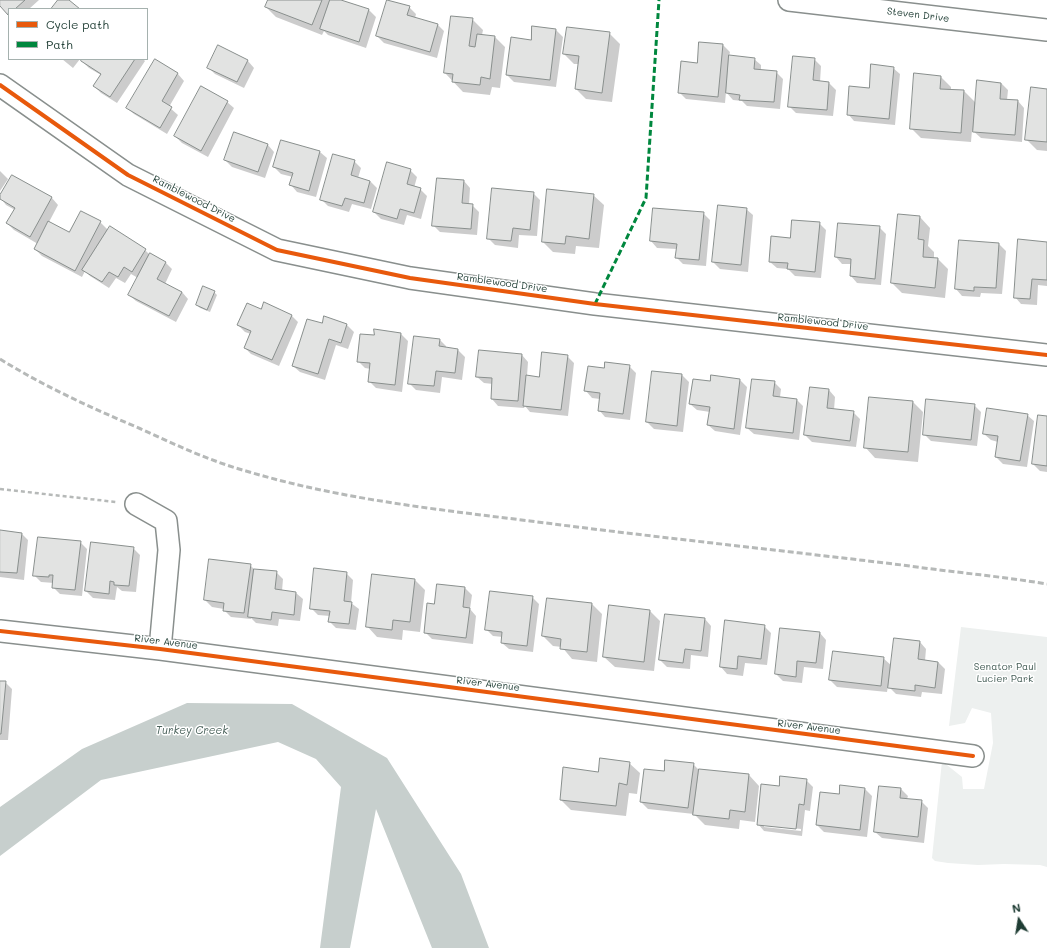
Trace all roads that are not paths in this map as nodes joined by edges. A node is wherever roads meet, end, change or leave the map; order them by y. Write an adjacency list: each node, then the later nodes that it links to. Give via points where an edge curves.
1 (789, 0): 2 (street, Steven Drive)
2 (1047, 30)
3 (0, 86): 4 (street, Ramblewood Drive, via 128,175 277,250 410,278 595,304)
4 (1047, 355)
5 (136, 504): 7 (street, via 166,521 169,550)
6 (0, 630): 7 (street, River Avenue)
7 (160, 650): 8 (street, River Avenue)
8 (973, 756)

